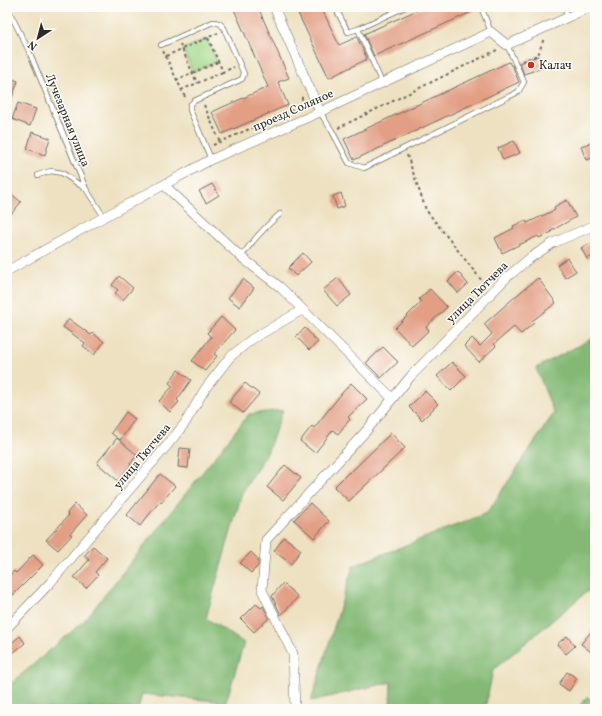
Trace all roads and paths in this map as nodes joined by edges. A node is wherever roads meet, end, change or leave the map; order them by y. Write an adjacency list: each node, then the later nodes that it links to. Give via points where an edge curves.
1 (8, 7): 41 (lane, Лучезарная улица)
2 (274, 7): 33 (street)
3 (335, 7): 11 (lane, via 348,32)
4 (405, 7): 11 (lane)
5 (481, 7): 13 (lane)
6 (564, 7): 9 (lane)
7 (590, 7): 9 (street)
8 (595, 11): 18 (path)
9 (568, 17): 10 (street)
10 (547, 27): 17 (street); 23 (path, via 538,55)
11 (358, 29): 28 (lane)
12 (225, 30): 14 (lane, via 219,23 213,22); 15 (path); 22 (lane)
13 (491, 32): 17 (street); 28 (street, проезд Соляное)
14 (177, 38): 16 (lane); 19 (path)
15 (208, 38): 19 (path); 21 (path)
16 (161, 45): 20 (path)
17 (507, 45): 23 (lane); 34 (path)
18 (595, 48)
19 (182, 49): 20 (path); 25 (path)
20 (166, 56): 26 (path)
21 (218, 62): 24 (path); 25 (path)
22 (240, 64): 24 (path); 31 (lane, via 244,74 242,79)
23 (516, 64): 37 (lane, via 524,82 518,92)
24 (223, 72): 27 (path)
25 (192, 73): 26 (path); 27 (path)
26 (176, 80): 29 (path)
27 (197, 83): 29 (path)
28 (382, 83): 33 (street, проезд Соляное)
29 (181, 90): 32 (path)
30 (302, 94): 35 (path, via 302,103 298,108)
31 (201, 98): 32 (lane); 35 (path)
32 (190, 105): 36 (lane)
33 (320, 112): 34 (lane); 38 (street, проезд Соляное)
34 (332, 131): 37 (lane, via 349,164 364,168)
35 (220, 142): 36 (path)
36 (206, 148): 38 (lane)
37 (404, 148): 47 (path, via 426,210)
38 (211, 159): 40 (street, проезд Соляное)
39 (38, 175): 41 (lane, via 51,171 62,173)
40 (164, 185): 43 (street, проезд Соляное); 45 (street)
41 (86, 189): 43 (lane, Лучезарная улица)
42 (280, 214): 45 (lane, via 262,230)
43 (104, 216): 46 (street, проезд Соляное)
44 (595, 226): 47 (street, улица Тютчева, via 553,243 530,258)
45 (241, 257): 48 (street, via 280,287)
46 (8, 269)
47 (492, 293): 49 (street, улица Тютчева)
48 (302, 310): 49 (street); 50 (street, улица Тютчева, via 252,339 230,357 170,442 50,582)
49 (392, 398): 51 (street, улица Тютчева, via 367,430 266,540 262,590 293,654)
50 (7, 628)
51 (295, 709)

